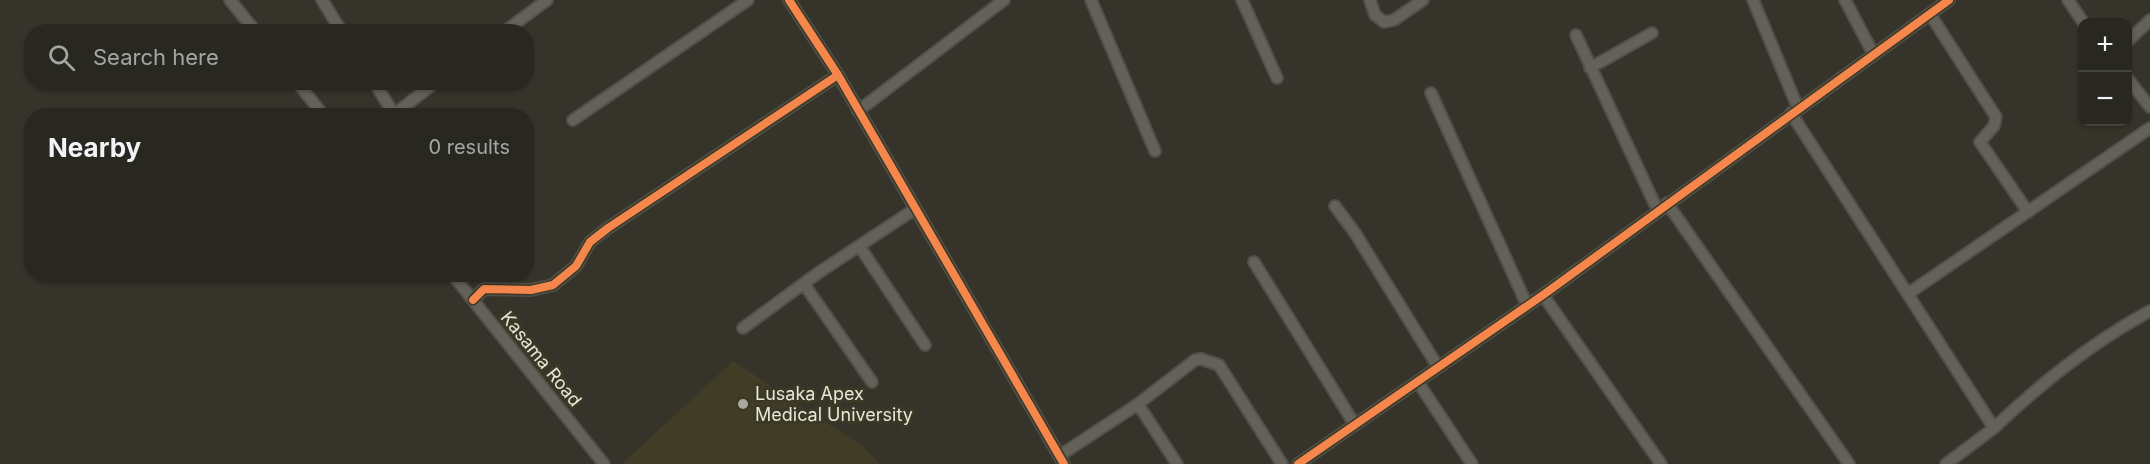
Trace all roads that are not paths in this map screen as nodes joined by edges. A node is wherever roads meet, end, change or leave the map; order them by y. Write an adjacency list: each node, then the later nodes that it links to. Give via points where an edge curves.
1 (230, 0): 18 (street)
2 (322, 0): 19 (street)
3 (548, 0): 20 (street)
4 (748, 0): 39 (street)
5 (789, 0): 26 (street)
6 (1004, 0): 38 (street)
7 (1091, 0): 41 (street)
8 (1242, 0): 27 (street)
9 (1370, 0): 10 (street, via 1375,15 1384,22 1394,20)
10 (1423, 0)
11 (1753, 0): 37 (street)
12 (1845, 0): 24 (street)
13 (1945, 1): 15 (street)
14 (2072, 2): 16 (street)
15 (1930, 14): 24 (street); 46 (street, via 1996,117 1994,126 1980,142)
16 (2082, 18)
17 (2150, 20): 23 (street)
18 (250, 24)
19 (337, 24)
20 (515, 24)
21 (1652, 33): 25 (street)
22 (1576, 35): 25 (street)
23 (2132, 36)
24 (1874, 55): 37 (street)
25 (1590, 68): 45 (street)
26 (838, 75): 38 (street); 53 (street, via 608,228 590,242 576,266 553,285 531,290 484,289)
27 (1277, 78)
28 (2132, 85): 33 (street)
29 (303, 90): 34 (street)
30 (379, 90): 35 (street)
31 (426, 90): 36 (street)
32 (1431, 93): 54 (street)
33 (2150, 107)
34 (318, 108)
35 (389, 108)
36 (402, 108)
37 (1795, 110): 42 (street); 51 (street)
38 (858, 111): 44 (street)
39 (573, 120)
40 (2150, 128): 46 (street)
41 (1155, 151)
42 (1667, 203): 45 (street); 72 (street)
43 (1335, 206): 58 (street)
44 (915, 209): 47 (street); 64 (street)
45 (1658, 211): 52 (street)
46 (2028, 212): 51 (street)
47 (860, 247): 50 (street); 57 (street)
48 (1254, 262): 62 (street)
49 (458, 282): 53 (street, Kasama Road)
50 (804, 284): 56 (street); 59 (street)
51 (1909, 293): 63 (street)
52 (1543, 295): 54 (street); 71 (street)
53 (473, 300): 66 (street, Kasama Road)
54 (1527, 305): 58 (street)
55 (2150, 311): 63 (street, via 2050,379)
56 (743, 328)
57 (925, 345)
58 (1438, 367): 60 (street)
59 (872, 382)
60 (1418, 382): 62 (street); 70 (street)
61 (1138, 404): 64 (street); 67 (street); 68 (street, via 1195,360 1219,365)
62 (1355, 425): 69 (street)
63 (1994, 428): 65 (street)
64 (1062, 460)
65 (1961, 460): 73 (street)
66 (604, 464)
67 (1176, 464)
68 (1282, 464)
69 (1298, 464)
70 (1472, 464)
71 (1661, 464)
72 (1849, 464)
73 (1946, 464)

